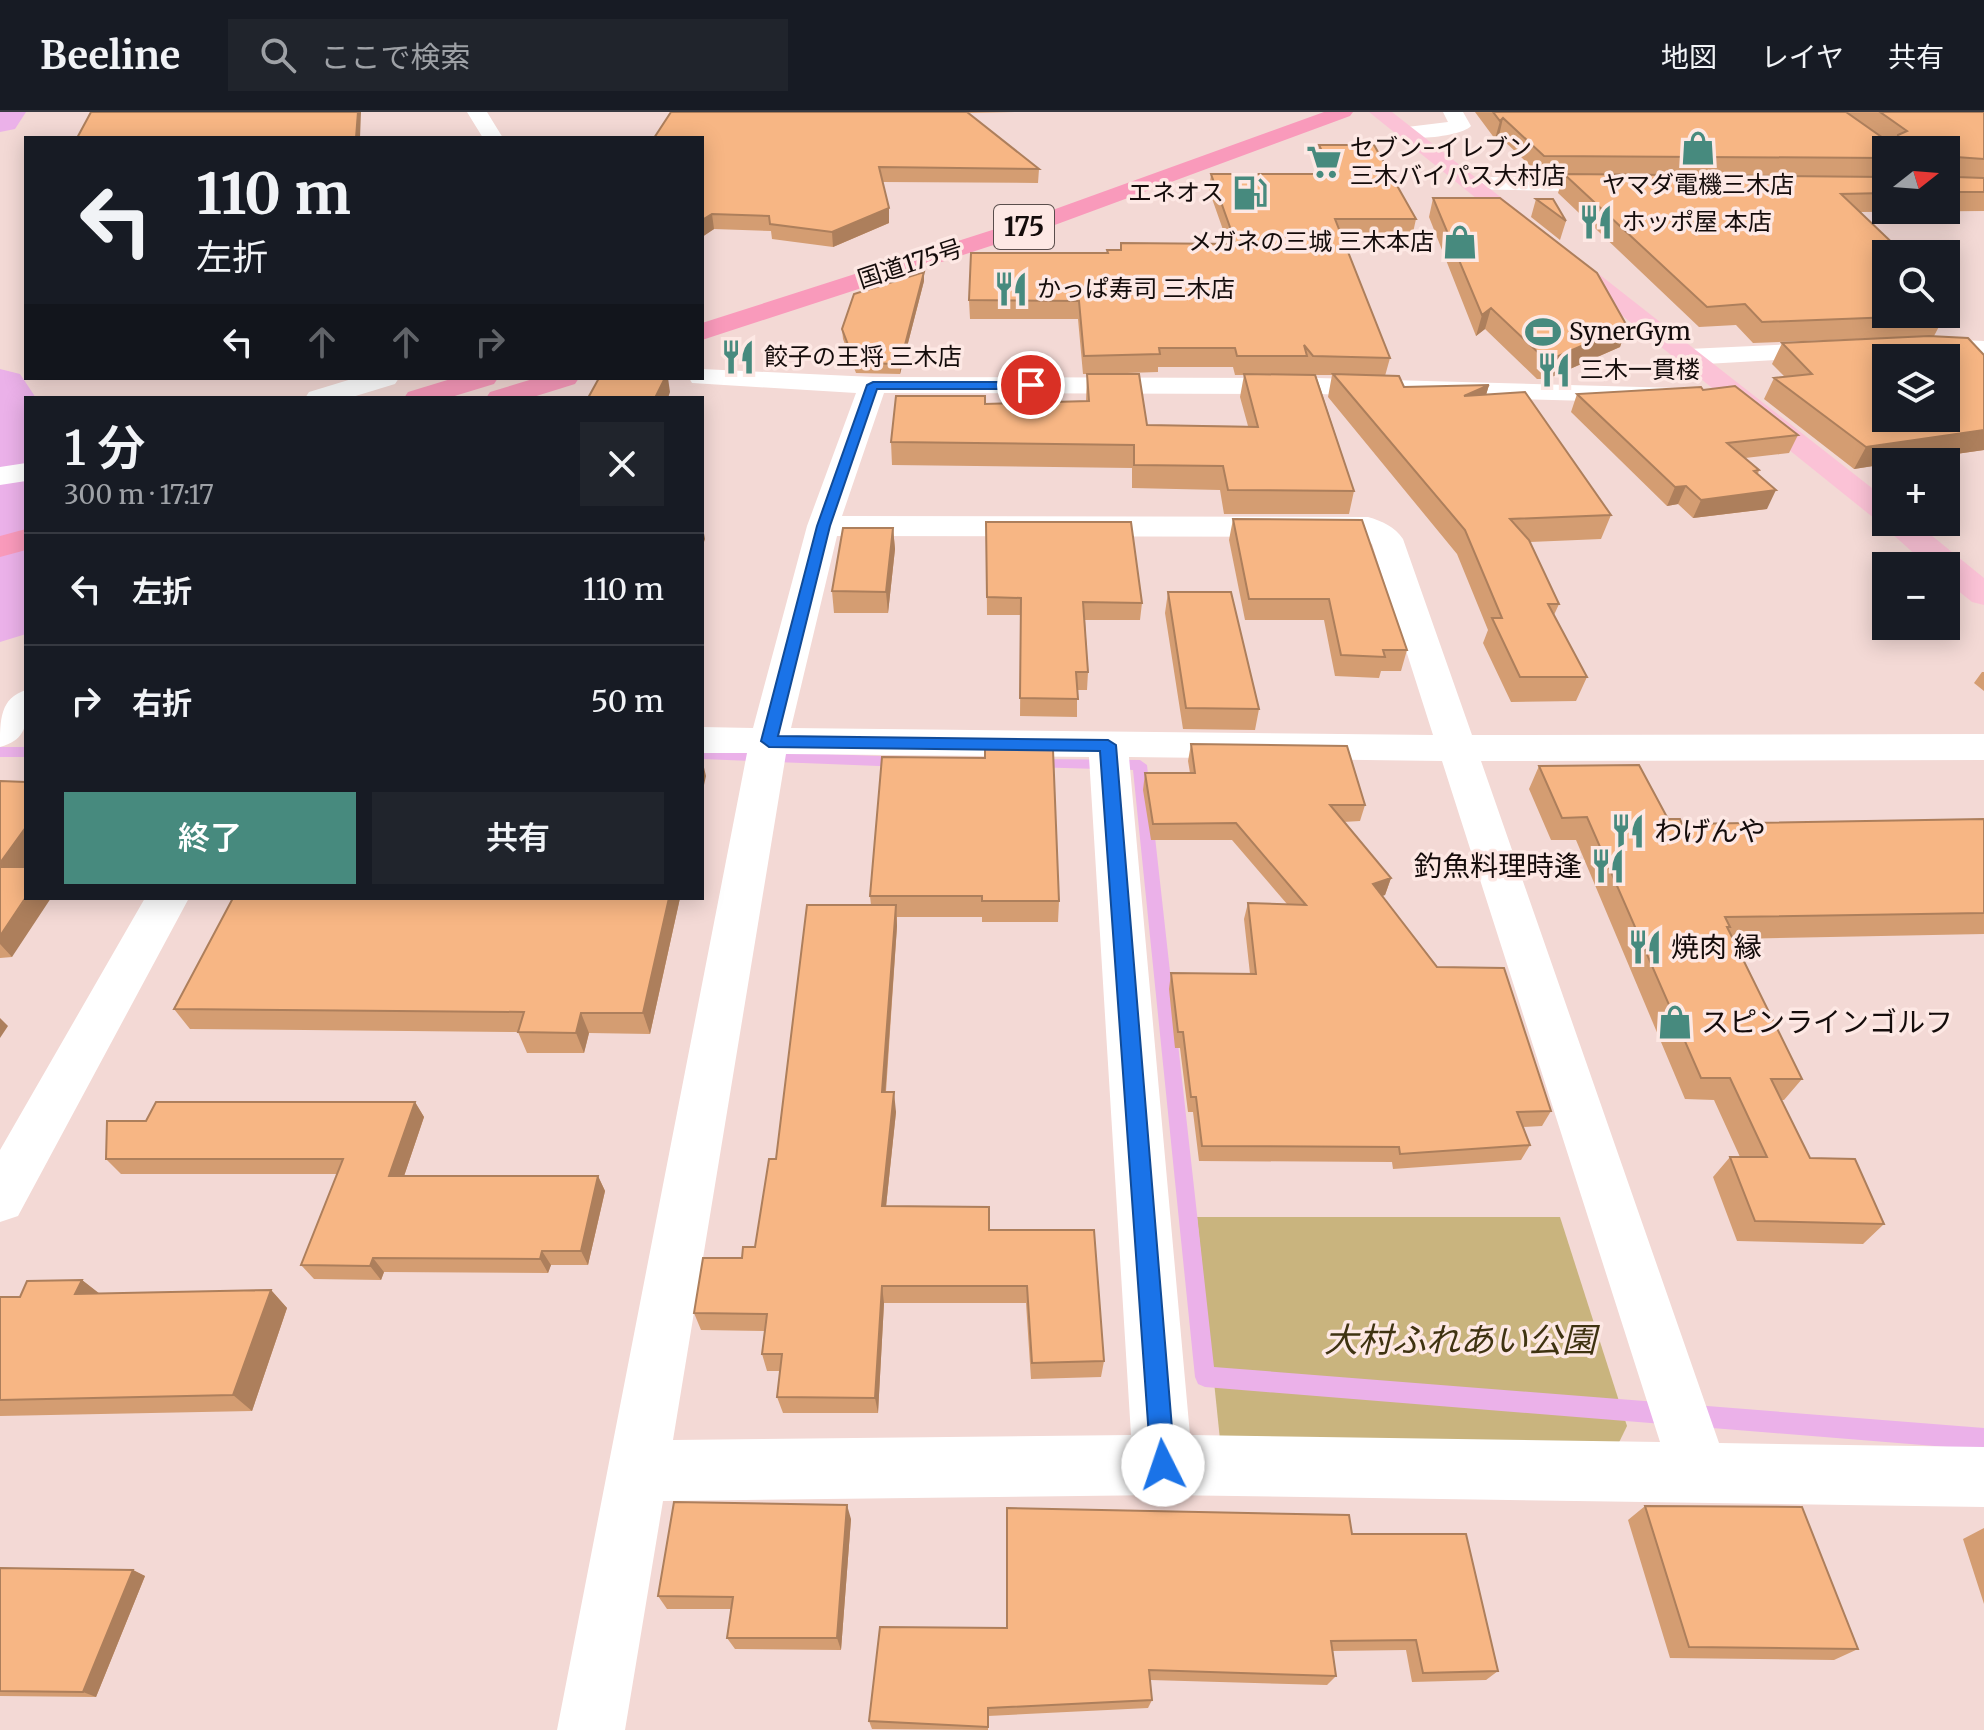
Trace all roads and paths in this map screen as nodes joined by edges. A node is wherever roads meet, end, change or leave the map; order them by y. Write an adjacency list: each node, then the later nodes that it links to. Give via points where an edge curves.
1 (477, 112): 7 (street)
2 (1299, 112): 10 (highway, 国道175号 / 175)
3 (1343, 112): 11 (highway, 国道175号 / 175, via 1044,221)
4 (1379, 112): 6 (main road)
5 (1453, 112): 6 (street, via 1461,126)
6 (1407, 133): 8 (main road)
7 (492, 136)
8 (1473, 184): 9 (street); 15 (main road)
9 (1648, 185)
10 (704, 308)
11 (704, 331)
12 (1857, 349): 15 (street)
13 (1960, 349): 14 (street)
14 (1984, 349)
15 (1688, 357): 22 (main road)
16 (704, 377): 20 (street)
17 (378, 380): 23 (street)
18 (477, 380): 21 (highway)
19 (558, 380): 25 (highway)
20 (873, 385): 22 (street); 31 (street)
21 (447, 389): 24 (highway)
22 (1735, 392): 28 (main road)
23 (326, 396)
24 (424, 396)
25 (506, 396)
26 (24, 472): 27 (street)
27 (0, 476)
28 (1872, 504)
29 (24, 512): 30 (highway)
30 (0, 518)
31 (823, 526): 40 (street); 43 (street, via 1368,527 1387,539)
32 (1912, 536): 35 (main road)
33 (24, 540): 34 (highway)
34 (0, 547)
35 (1984, 595)
36 (24, 705): 37 (street)
37 (0, 736): 38 (street)
38 (24, 737)
39 (704, 740): 40 (street)
40 (769, 741): 41 (street); 47 (street)
41 (1108, 745): 43 (street); 46 (street)
42 (1984, 747): 43 (street)
43 (1458, 748): 48 (street)
44 (166, 900): 45 (street)
45 (0, 1199)
46 (1163, 1465): 47 (street); 48 (street)
47 (636, 1471): 50 (street)
48 (1699, 1471): 49 (street)
49 (1984, 1477)
50 (591, 1730)

